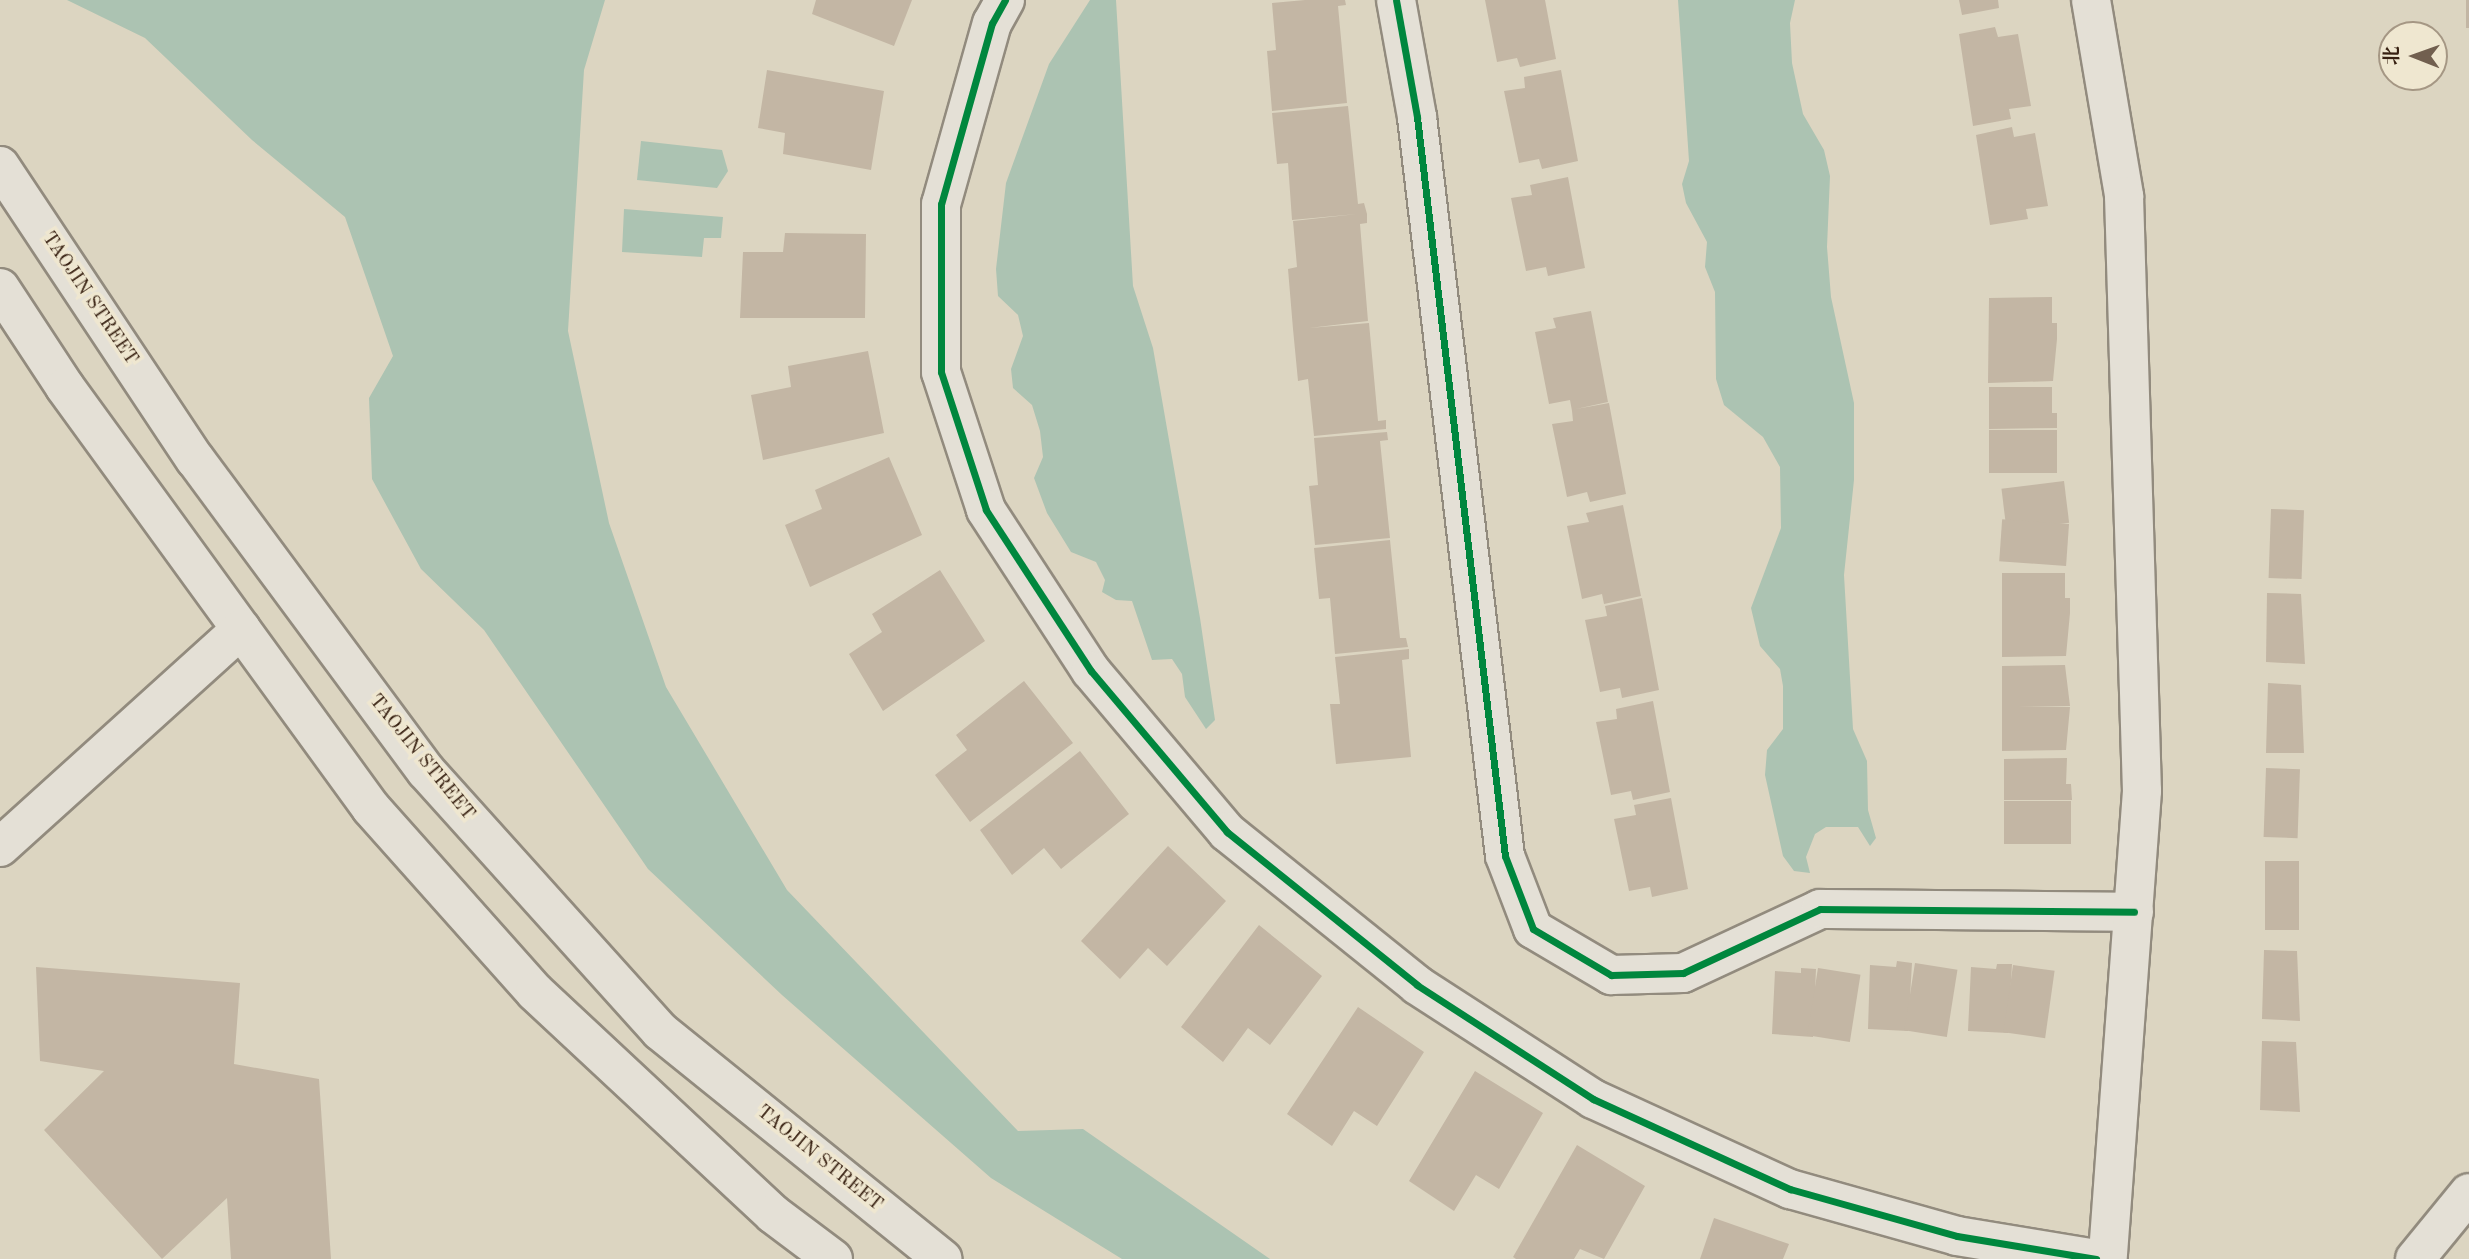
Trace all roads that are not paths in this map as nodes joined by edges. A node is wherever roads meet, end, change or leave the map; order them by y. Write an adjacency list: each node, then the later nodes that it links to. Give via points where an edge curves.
1 (1005, 0): 12 (street, via 992,23 941,204 941,372 986,510 1091,671 1227,832 1417,985 1593,1099 1790,1189 1956,1236)
2 (1396, 0): 8 (street, via 1417,117 1505,856 1533,929 1611,975 1683,973 1820,909)
3 (2091, 0): 8 (street, via 2124,196 2142,790)
4 (6, 187): 11 (street, TAOJIN STREET, via 195,458 426,771 660,1031)
5 (0, 288): 6 (street, via 65,387)
6 (241, 629): 7 (street); 10 (street, via 371,808 535,992 773,1214)
7 (0, 847)
8 (2134, 912): 13 (street)
9 (2469, 1193): 14 (street)
10 (833, 1259)
11 (943, 1259)
12 (2096, 1259)
13 (2108, 1259)
14 (2415, 1259)

